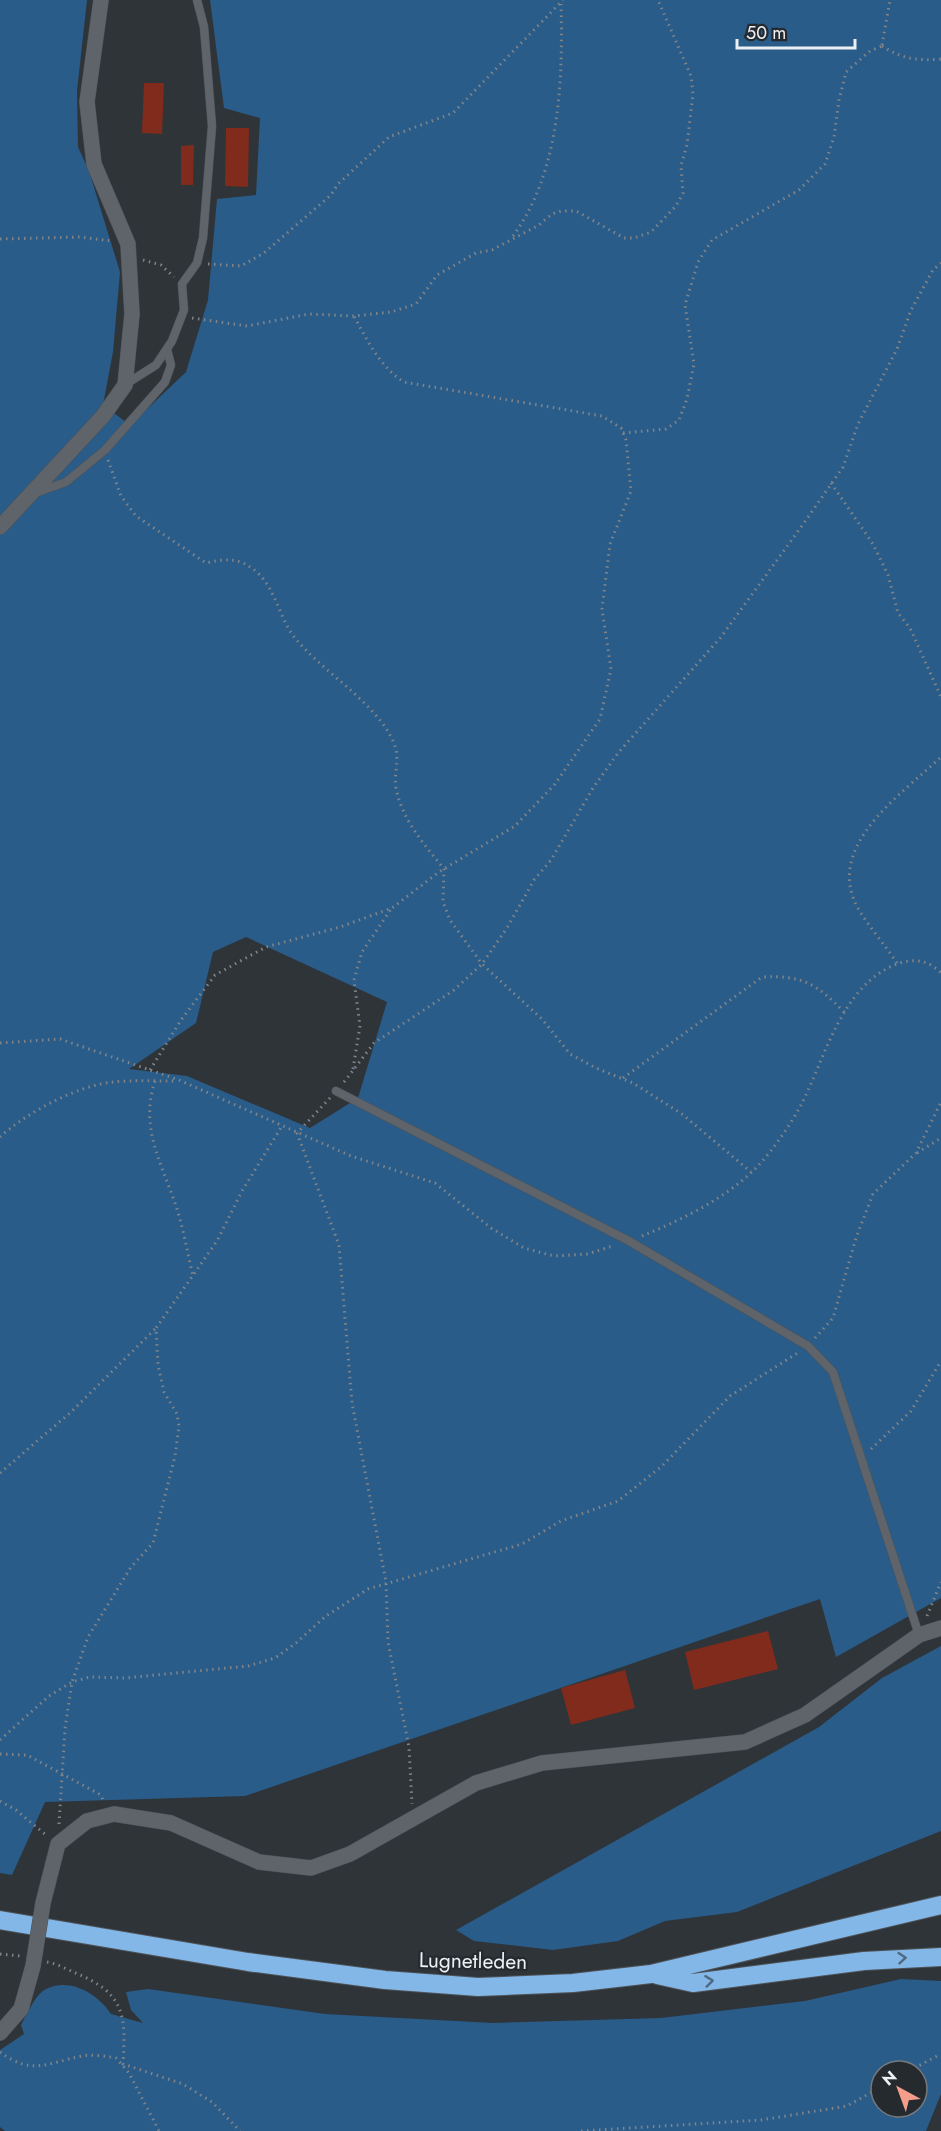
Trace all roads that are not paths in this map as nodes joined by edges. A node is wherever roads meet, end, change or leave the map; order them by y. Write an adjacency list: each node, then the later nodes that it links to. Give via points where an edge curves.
1 (101, 0): 4 (street, via 87,102 94,164 128,250 132,314)
2 (197, 0): 3 (lane, via 204,27 212,126 203,238 197,263 182,284 184,310)
3 (167, 349): 4 (lane, via 156,365); 5 (lane, via 171,365 165,382 105,450 66,482)
4 (125, 385): 5 (street, via 103,416)
5 (27, 495): 6 (street)
6 (0, 527)
7 (336, 1091): 9 (lane, via 629,1241 808,1347 833,1372)
8 (941, 1628): 9 (street)
9 (919, 1635): 14 (street, bridge, via 805,1715 745,1742 542,1762 476,1783 350,1854 311,1868 259,1862 171,1823 108,1816 87,1821 58,1844 43,1903 35,1962 21,2009)
10 (941, 1905): 13 (highway, Lugnetleden)
11 (0, 1920): 13 (highway, Lugnetleden, via 248,1962 385,1980 478,1987 573,1983)
12 (941, 1957): 13 (highway, one-way to 12, via 693,1983 864,1961)
13 (651, 1974)
14 (0, 2033)

